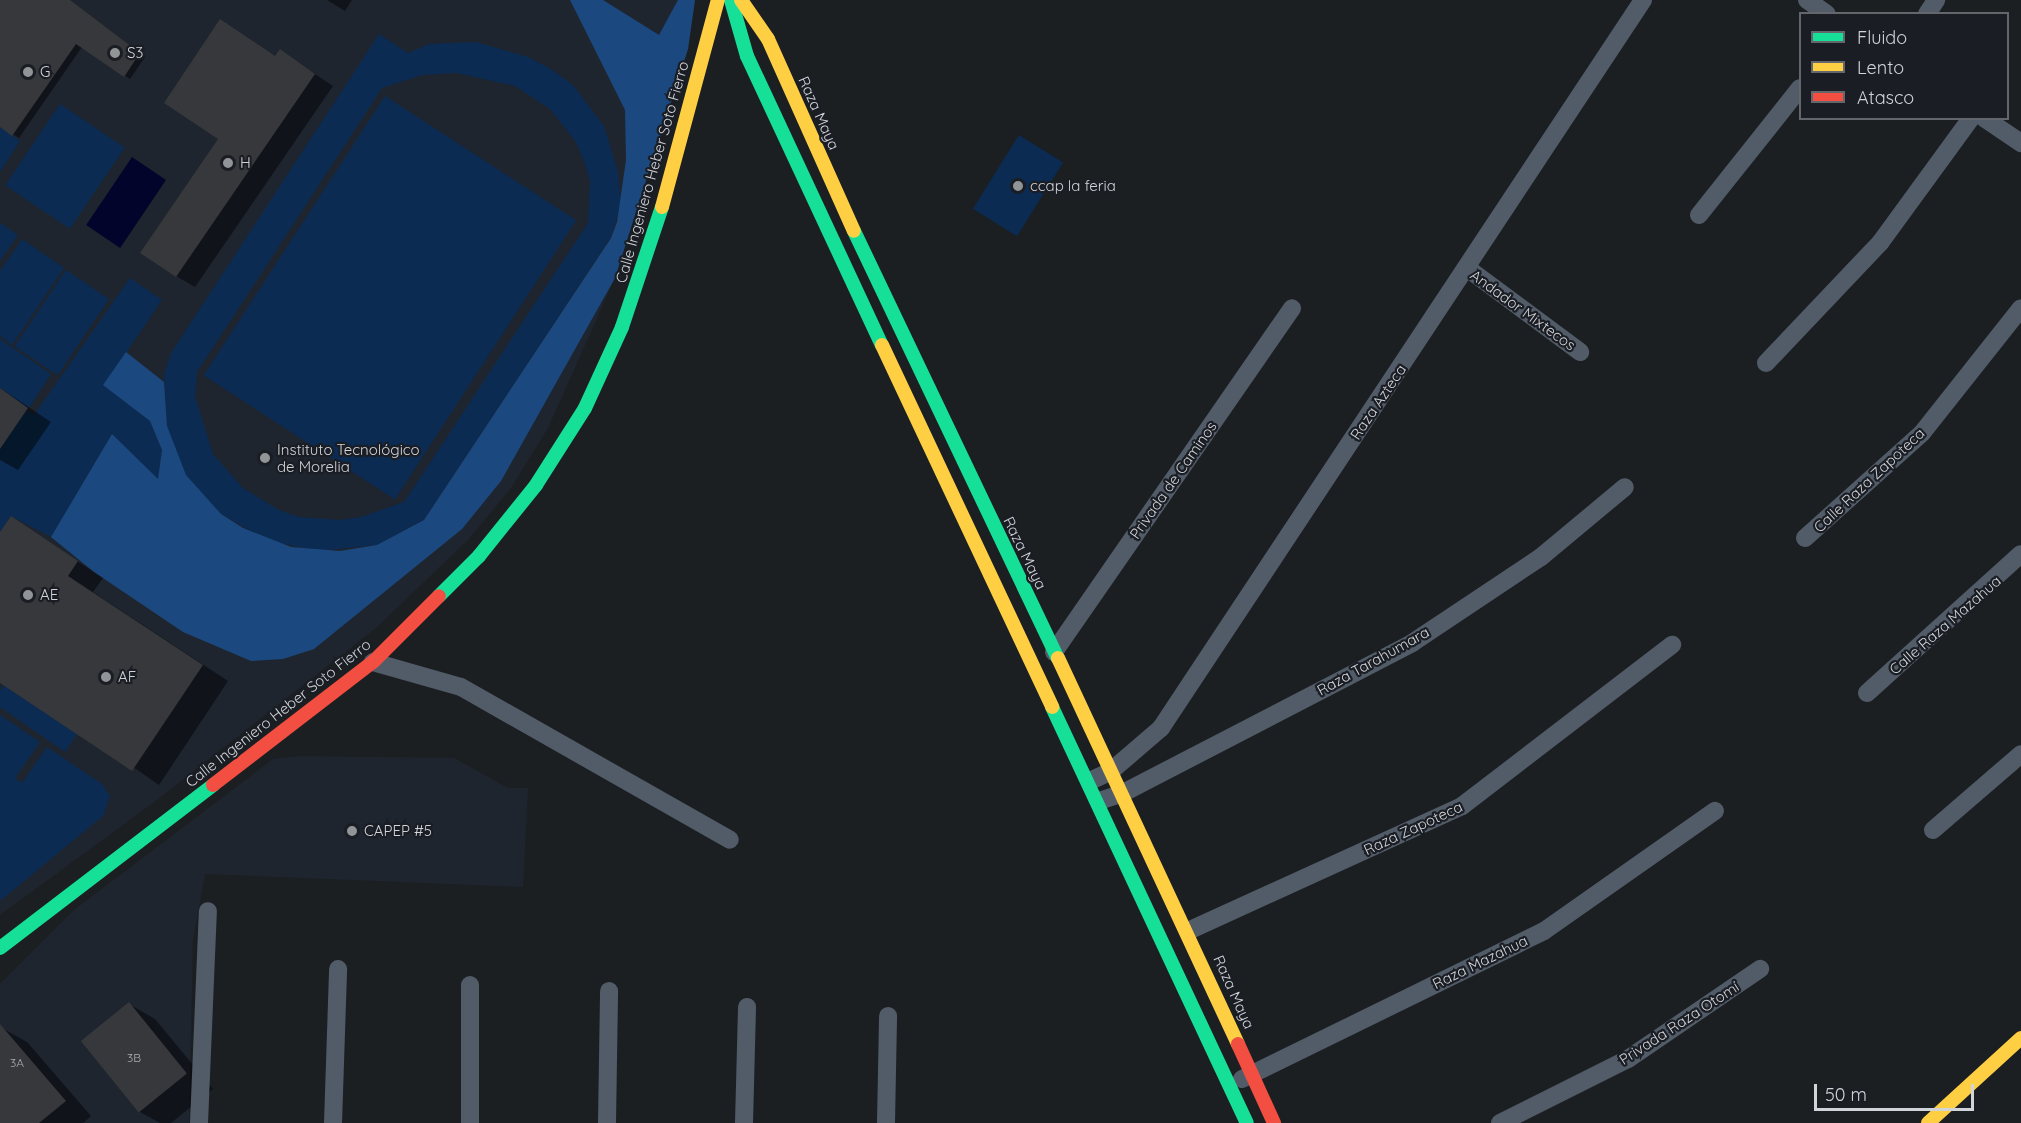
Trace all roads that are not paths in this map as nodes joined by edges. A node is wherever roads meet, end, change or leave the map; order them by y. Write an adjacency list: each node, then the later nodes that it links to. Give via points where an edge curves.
1 (718, 0): 22 (street, Calle Ingeniero Heber Soto Fierro, via 652,243 622,327 585,408 536,485 479,556)
2 (731, 0): 26 (street, via 747,56)
3 (741, 0): 21 (street, Raza Maya, via 768,39 889,308)
4 (1643, 0): 12 (street, Raza Azteca)
5 (1808, 0): 6 (street)
6 (1824, 12)
7 (1799, 89): 11 (street)
8 (1970, 120): 16 (street, via 1880,243)
9 (1987, 120): 10 (street)
10 (2021, 143)
11 (1699, 215)
12 (1467, 268): 15 (street, Andador Mixtecos); 25 (street, Raza Azteca, via 1161,728)
13 (1292, 308): 21 (street, Privada de Caminos)
14 (2021, 308): 18 (street, Calle Raza Zapoteca, via 1922,433)
15 (1580, 352)
16 (1766, 363)
17 (1625, 487): 27 (street, Raza Tarahumara, via 1541,557 1412,643)
18 (1805, 538)
19 (2021, 554): 23 (street, Calle Raza Mazahua, via 2000,578)
20 (1672, 645): 33 (street, Raza Zapoteca, via 1462,806)
21 (1054, 651): 25 (street, Raza Maya)
22 (373, 662): 31 (street, via 461,687); 34 (street, Calle Ingeniero Heber Soto Fierro)
23 (1867, 693)
24 (2021, 754): 30 (street)
25 (1111, 771): 26 (street, Raza Azteca); 27 (street, Raza Maya)
26 (1090, 782): 28 (street)
27 (1123, 793): 28 (street, Raza Tarahumara); 33 (street, Raza Maya)
28 (1099, 801): 43 (street)
29 (1715, 812): 42 (street, Raza Mazahua, via 1544,931)
30 (1933, 830)
31 (730, 840)
32 (207, 911): 44 (street)
33 (1188, 931): 42 (street, Raza Maya)
34 (0, 948)
35 (338, 969): 45 (street)
36 (1760, 969): 52 (street, Privada Raza Otomí, via 1628,1059)
37 (470, 985): 46 (street)
38 (609, 991): 47 (street)
39 (747, 1007): 48 (street)
40 (888, 1016): 49 (street)
41 (2021, 1038): 53 (street)
42 (1252, 1073): 43 (street, Raza Mazahua); 51 (street, Raza Maya)
43 (1230, 1086): 50 (street)
44 (199, 1123)
45 (333, 1123)
46 (470, 1123)
47 (607, 1123)
48 (744, 1123)
49 (886, 1123)
50 (1247, 1123)
51 (1274, 1123)
52 (1500, 1123)
53 (1928, 1123)

